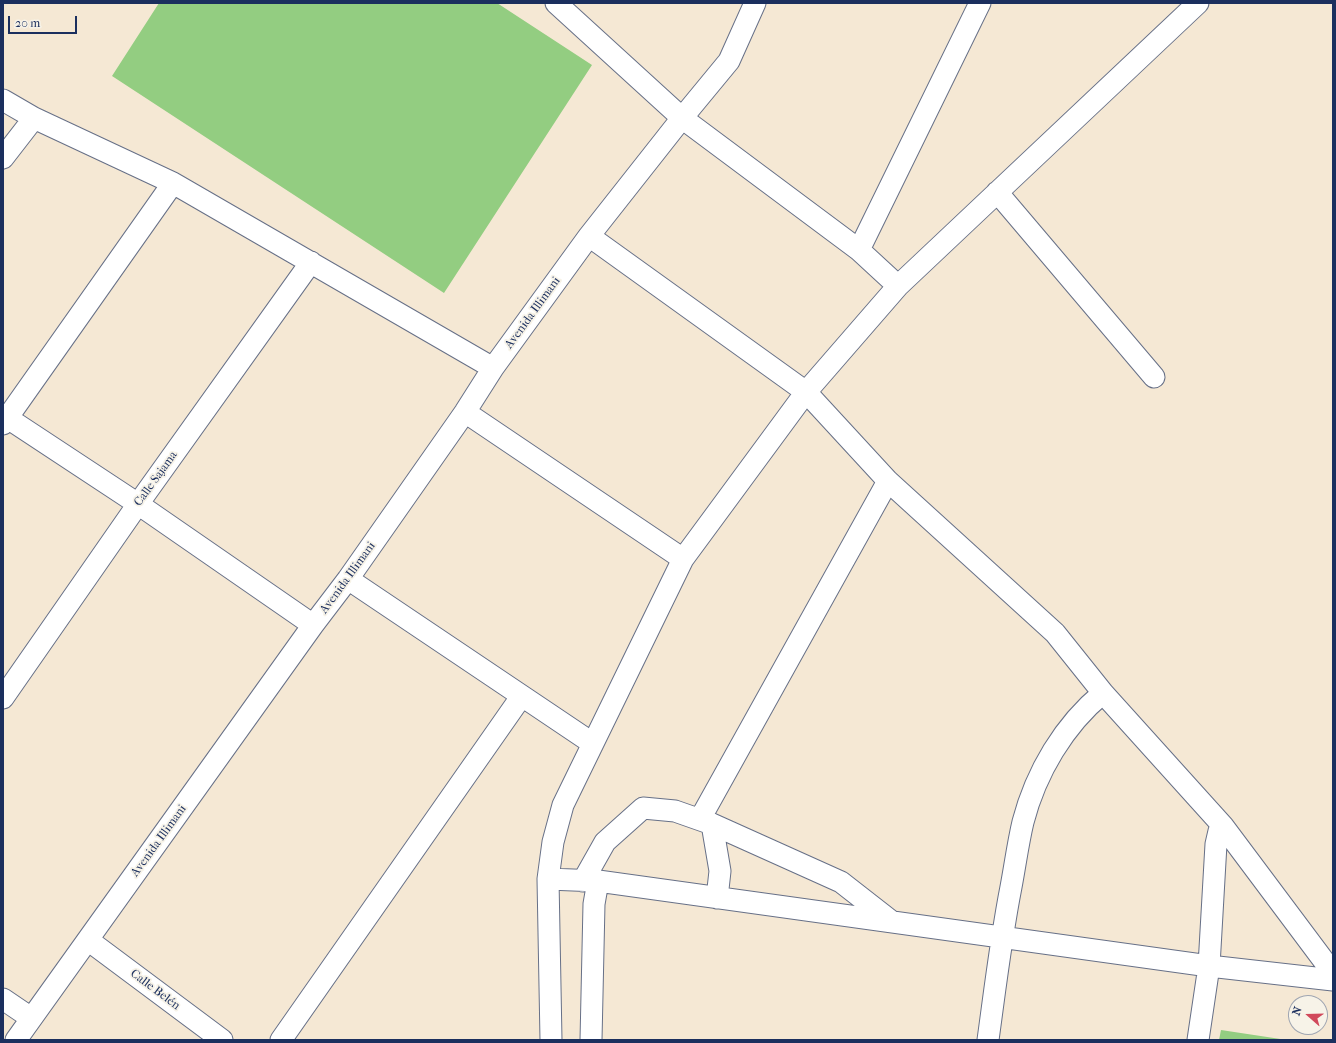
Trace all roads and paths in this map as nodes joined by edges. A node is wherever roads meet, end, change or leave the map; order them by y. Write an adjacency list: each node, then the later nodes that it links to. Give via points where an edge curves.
1 (556, 3): 7 (street)
2 (755, 3): 7 (street, Avenida Illimani, via 729,61)
3 (980, 3): 12 (street)
4 (1198, 3): 10 (street)
5 (3, 100): 6 (street)
6 (34, 118): 8 (street); 9 (street)
7 (682, 118): 11 (street, Avenida Illimani); 12 (street)
8 (3, 158)
9 (173, 184): 13 (street); 19 (street)
10 (996, 192): 14 (street); 16 (street)
11 (589, 236): 15 (street, Avenida Illimani); 17 (street)
12 (859, 250): 14 (street)
13 (311, 262): 15 (street); 21 (street, Calle Sajama)
14 (898, 286): 17 (street)
15 (493, 368): 18 (street, Avenida Illimani)
16 (1154, 377)
17 (806, 392): 20 (street); 22 (street)
18 (465, 412): 22 (street); 23 (street, Avenida Illimani)
19 (4, 419): 21 (street)
20 (888, 481): 25 (street, via 1055,633); 29 (street)
21 (138, 504): 24 (street); 27 (street, Calle Sajama)
22 (683, 559): 28 (street)
23 (348, 579): 24 (street, Avenida Illimani); 26 (street)
24 (313, 625): 36 (street, Avenida Illimani)
25 (1103, 693): 30 (street); 35 (street, via 1069,727 1032,793 1023,822)
26 (521, 696): 28 (street); 45 (street)
27 (3, 698)
28 (592, 743): 31 (street, via 563,805 553,842)
29 (706, 822): 32 (street, via 675,810 643,808 605,842); 33 (street, via 720,871); 34 (street, via 840,882)
30 (1223, 826): 37 (street, via 1216,844); 38 (street)
31 (548, 879): 32 (street); 41 (street)
32 (590, 881): 33 (street); 48 (street, via 594,904)
33 (717, 898): 34 (street)
34 (891, 922): 35 (street)
35 (1002, 937): 37 (street); 49 (street)
36 (88, 940): 42 (street, Avenida Illimani); 44 (street, Calle Belén)
37 (1209, 966): 39 (street); 50 (street)
38 (1333, 973)
39 (1333, 980)
40 (3, 999): 42 (street)
41 (551, 1017): 46 (street); 47 (street)
42 (31, 1018): 43 (street, Avenida Illimani)
43 (16, 1040)
44 (222, 1040)
45 (281, 1040)
46 (535, 1040)
47 (551, 1040)
48 (591, 1040)
49 (988, 1040)
50 (1198, 1040)

